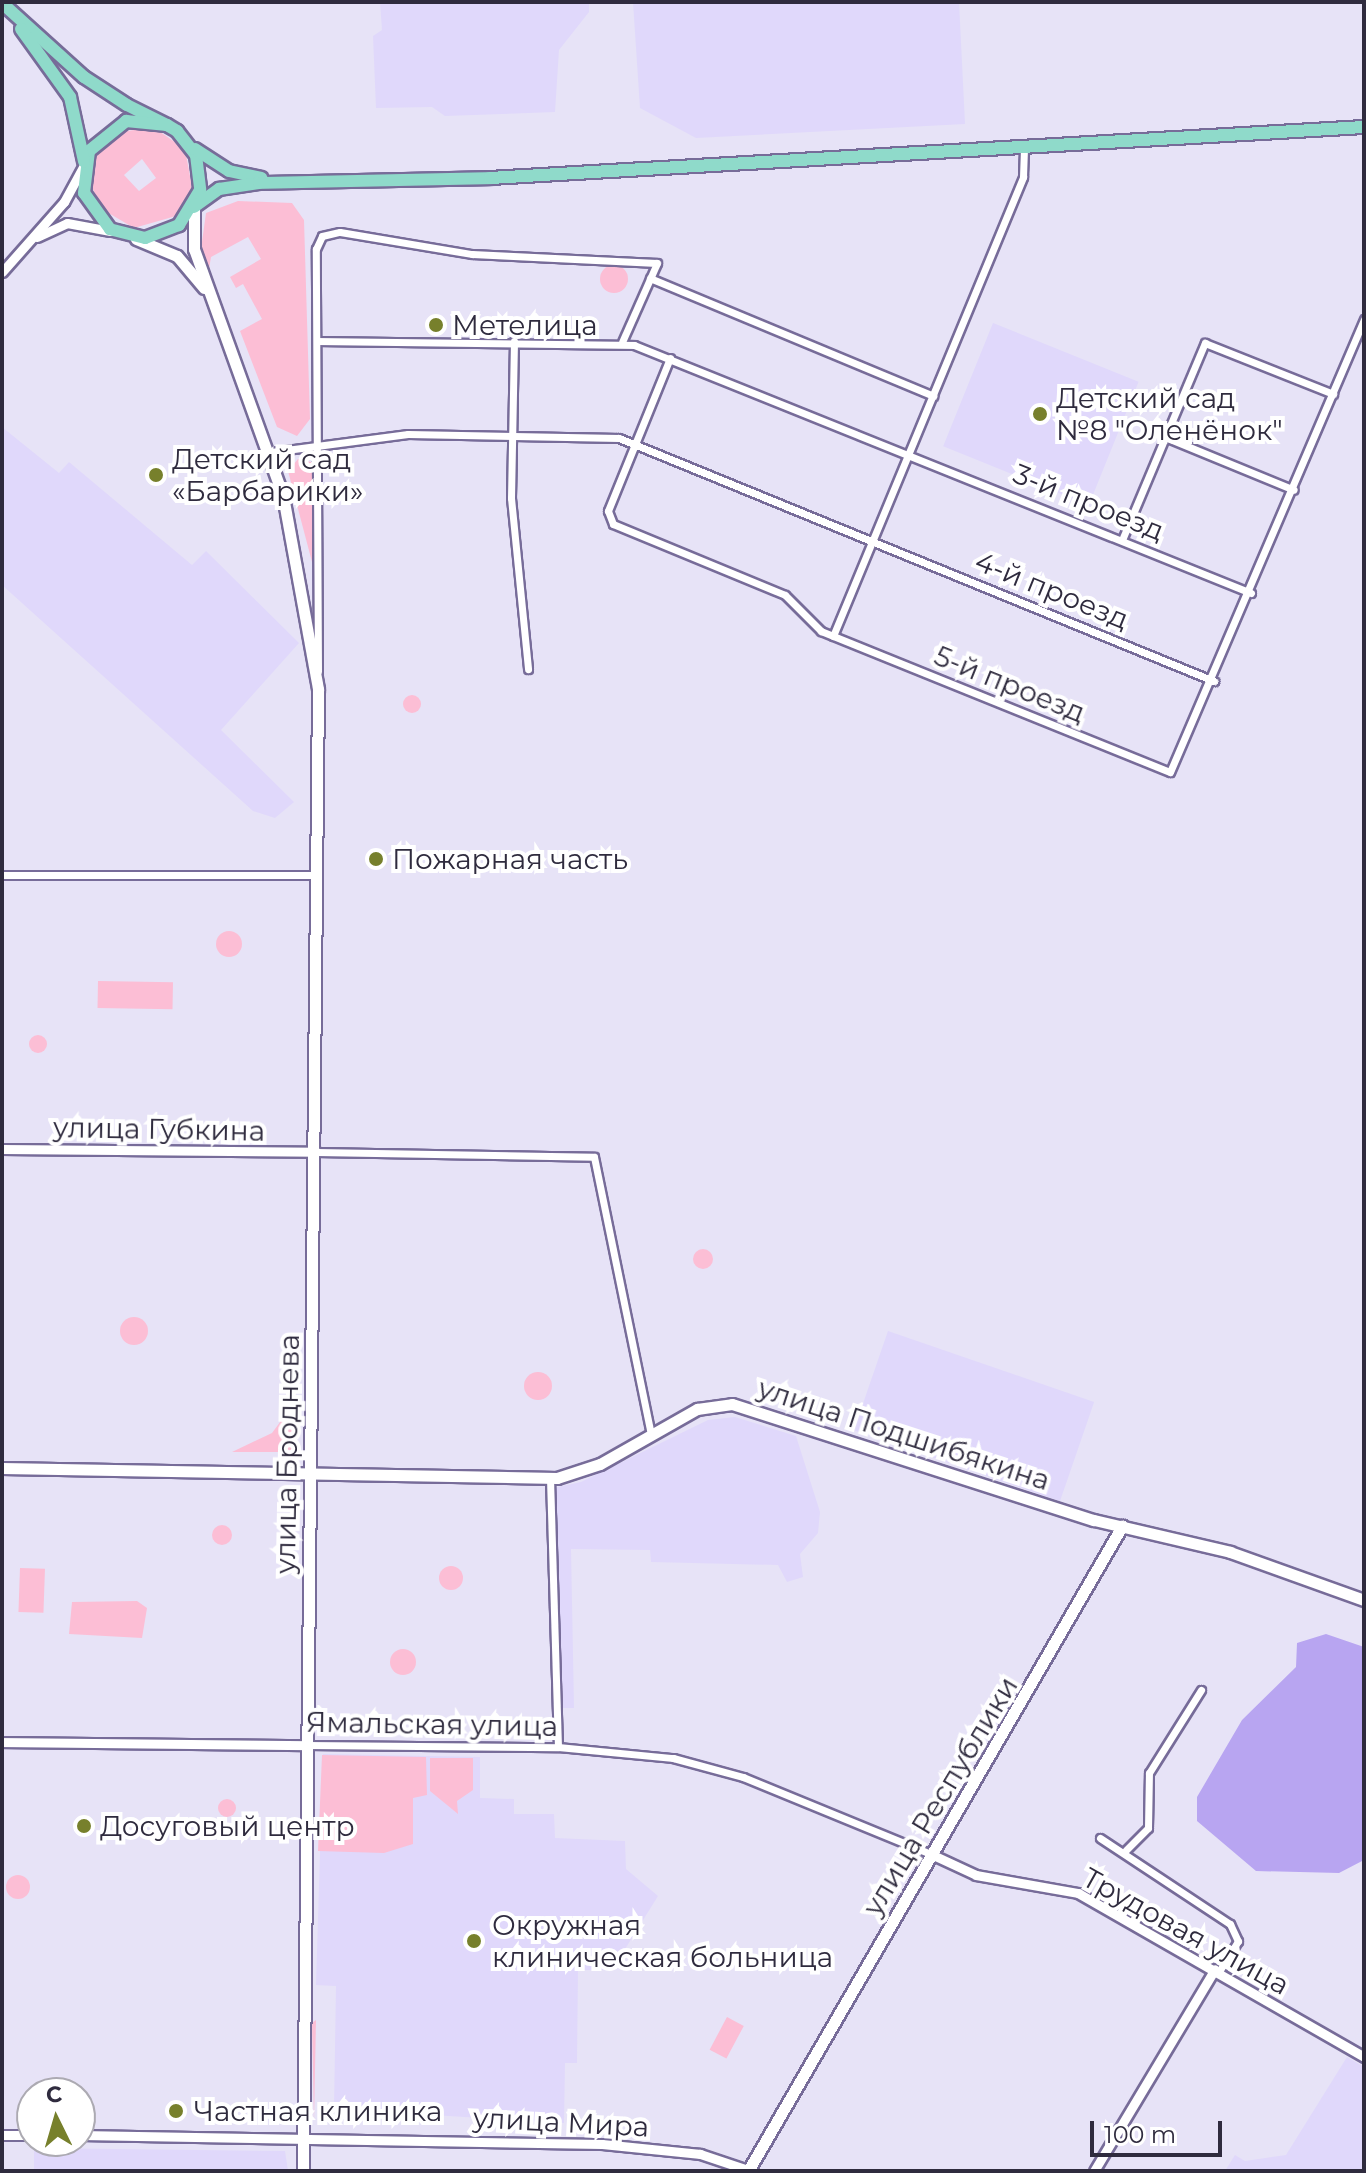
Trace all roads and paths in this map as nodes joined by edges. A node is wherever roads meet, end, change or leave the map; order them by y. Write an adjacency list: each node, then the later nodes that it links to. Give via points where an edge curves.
1 (2, 4): 2 (main road, via 84,77); 6 (main road, via 70,97)
2 (167, 125): 4 (main road); 6 (main road, via 146,119 117,125 94,143)
3 (1364, 127): 5 (main road)
4 (192, 147): 7 (main road, via 229,171); 8 (main road, via 201,172)
5 (1024, 148): 7 (main road, via 490,178); 20 (street, via 1023,177)
6 (84, 165): 9 (main road, via 87,202); 10 (street)
7 (280, 181): 8 (main road, via 219,189)
8 (194, 207): 9 (main road, via 169,232); 13 (main road, via 192,238)
9 (127, 236): 10 (street, via 67,223); 13 (main road, via 177,256)
10 (28, 243): 11 (street)
11 (2, 272)
12 (650, 278): 15 (street, via 657,263 638,259 472,254 329,233 316,249); 17 (street); 20 (street)
13 (211, 298): 25 (main road, улица Броднева)
14 (1364, 319): 19 (street)
15 (319, 341): 16 (street, 3-й проезд); 23 (street)
16 (514, 341): 17 (street, 3-й проезд); 21 (street)
17 (622, 342): 18 (street, 3-й проезд)
18 (670, 358): 24 (street); 26 (street, 3-й проезд)
19 (1333, 394): 22 (street, via 1205,343); 27 (street)
20 (933, 396): 26 (street)
21 (511, 436): 23 (street, 4-й проезд); 24 (street, 4-й проезд); 32 (street)
22 (1165, 437): 27 (street); 29 (street)
23 (320, 442): 25 (street, 4-й проезд); 34 (street)
24 (635, 443): 28 (street, 4-й проезд); 31 (street, 5-й проезд, via 609,520 785,595)
25 (271, 452): 34 (main road, улица Броднева, via 304,586)
26 (910, 452): 28 (street); 29 (street, 3-й проезд)
27 (1294, 490): 30 (street)
28 (874, 540): 31 (street); 33 (street, 4-й проезд)
29 (1122, 540): 30 (street, 3-й проезд)
30 (1251, 593): 33 (street)
31 (833, 636): 33 (street, 5-й проезд, via 1170,772)
32 (528, 669)
33 (1214, 681)
34 (318, 689): 36 (main road, улица Броднева)
35 (2, 875): 36 (street)
36 (319, 875): 38 (main road, улица Броднева)
37 (2, 1149): 38 (street, улица Губкина)
38 (316, 1152): 39 (street, via 577,1154 598,1160); 41 (main road, улица Броднева)
39 (651, 1434): 42 (main road, улица Подшибякина, via 588,1470); 43 (main road, улица Подшибякина, via 697,1409 740,1406)
40 (2, 1468): 41 (main road, улица Подшибякина)
41 (311, 1474): 42 (main road, улица Подшибякина); 47 (main road, улица Броднева)
42 (550, 1478): 48 (street)
43 (1122, 1526): 44 (main road, улица Подшибякина, via 1230,1552); 51 (main road, улица Республики)
44 (1364, 1600)
45 (1201, 1690): 50 (street, via 1149,1773 1148,1828)
46 (2, 1742): 47 (street, Ямальская улица)
47 (307, 1745): 48 (street, Ямальская улица); 55 (main road, улица Броднева)
48 (558, 1747): 51 (street, Ямальская улица, via 673,1758 743,1777)
49 (1100, 1838): 50 (street)
50 (1126, 1850): 52 (street, via 1224,1918 1238,1941)
51 (933, 1855): 52 (street, Трудовая улица, via 976,1875 1078,1893); 56 (main road, улица Республики)
52 (1217, 1970): 53 (street, Трудовая улица); 58 (street)
53 (1364, 2057)
54 (96, 2135): 55 (street, улица Мира)
55 (303, 2138): 56 (street, улица Мира, via 625,2145 700,2154); 57 (main road, улица Броднева)
56 (749, 2170)
57 (303, 2171)
58 (1094, 2171)

